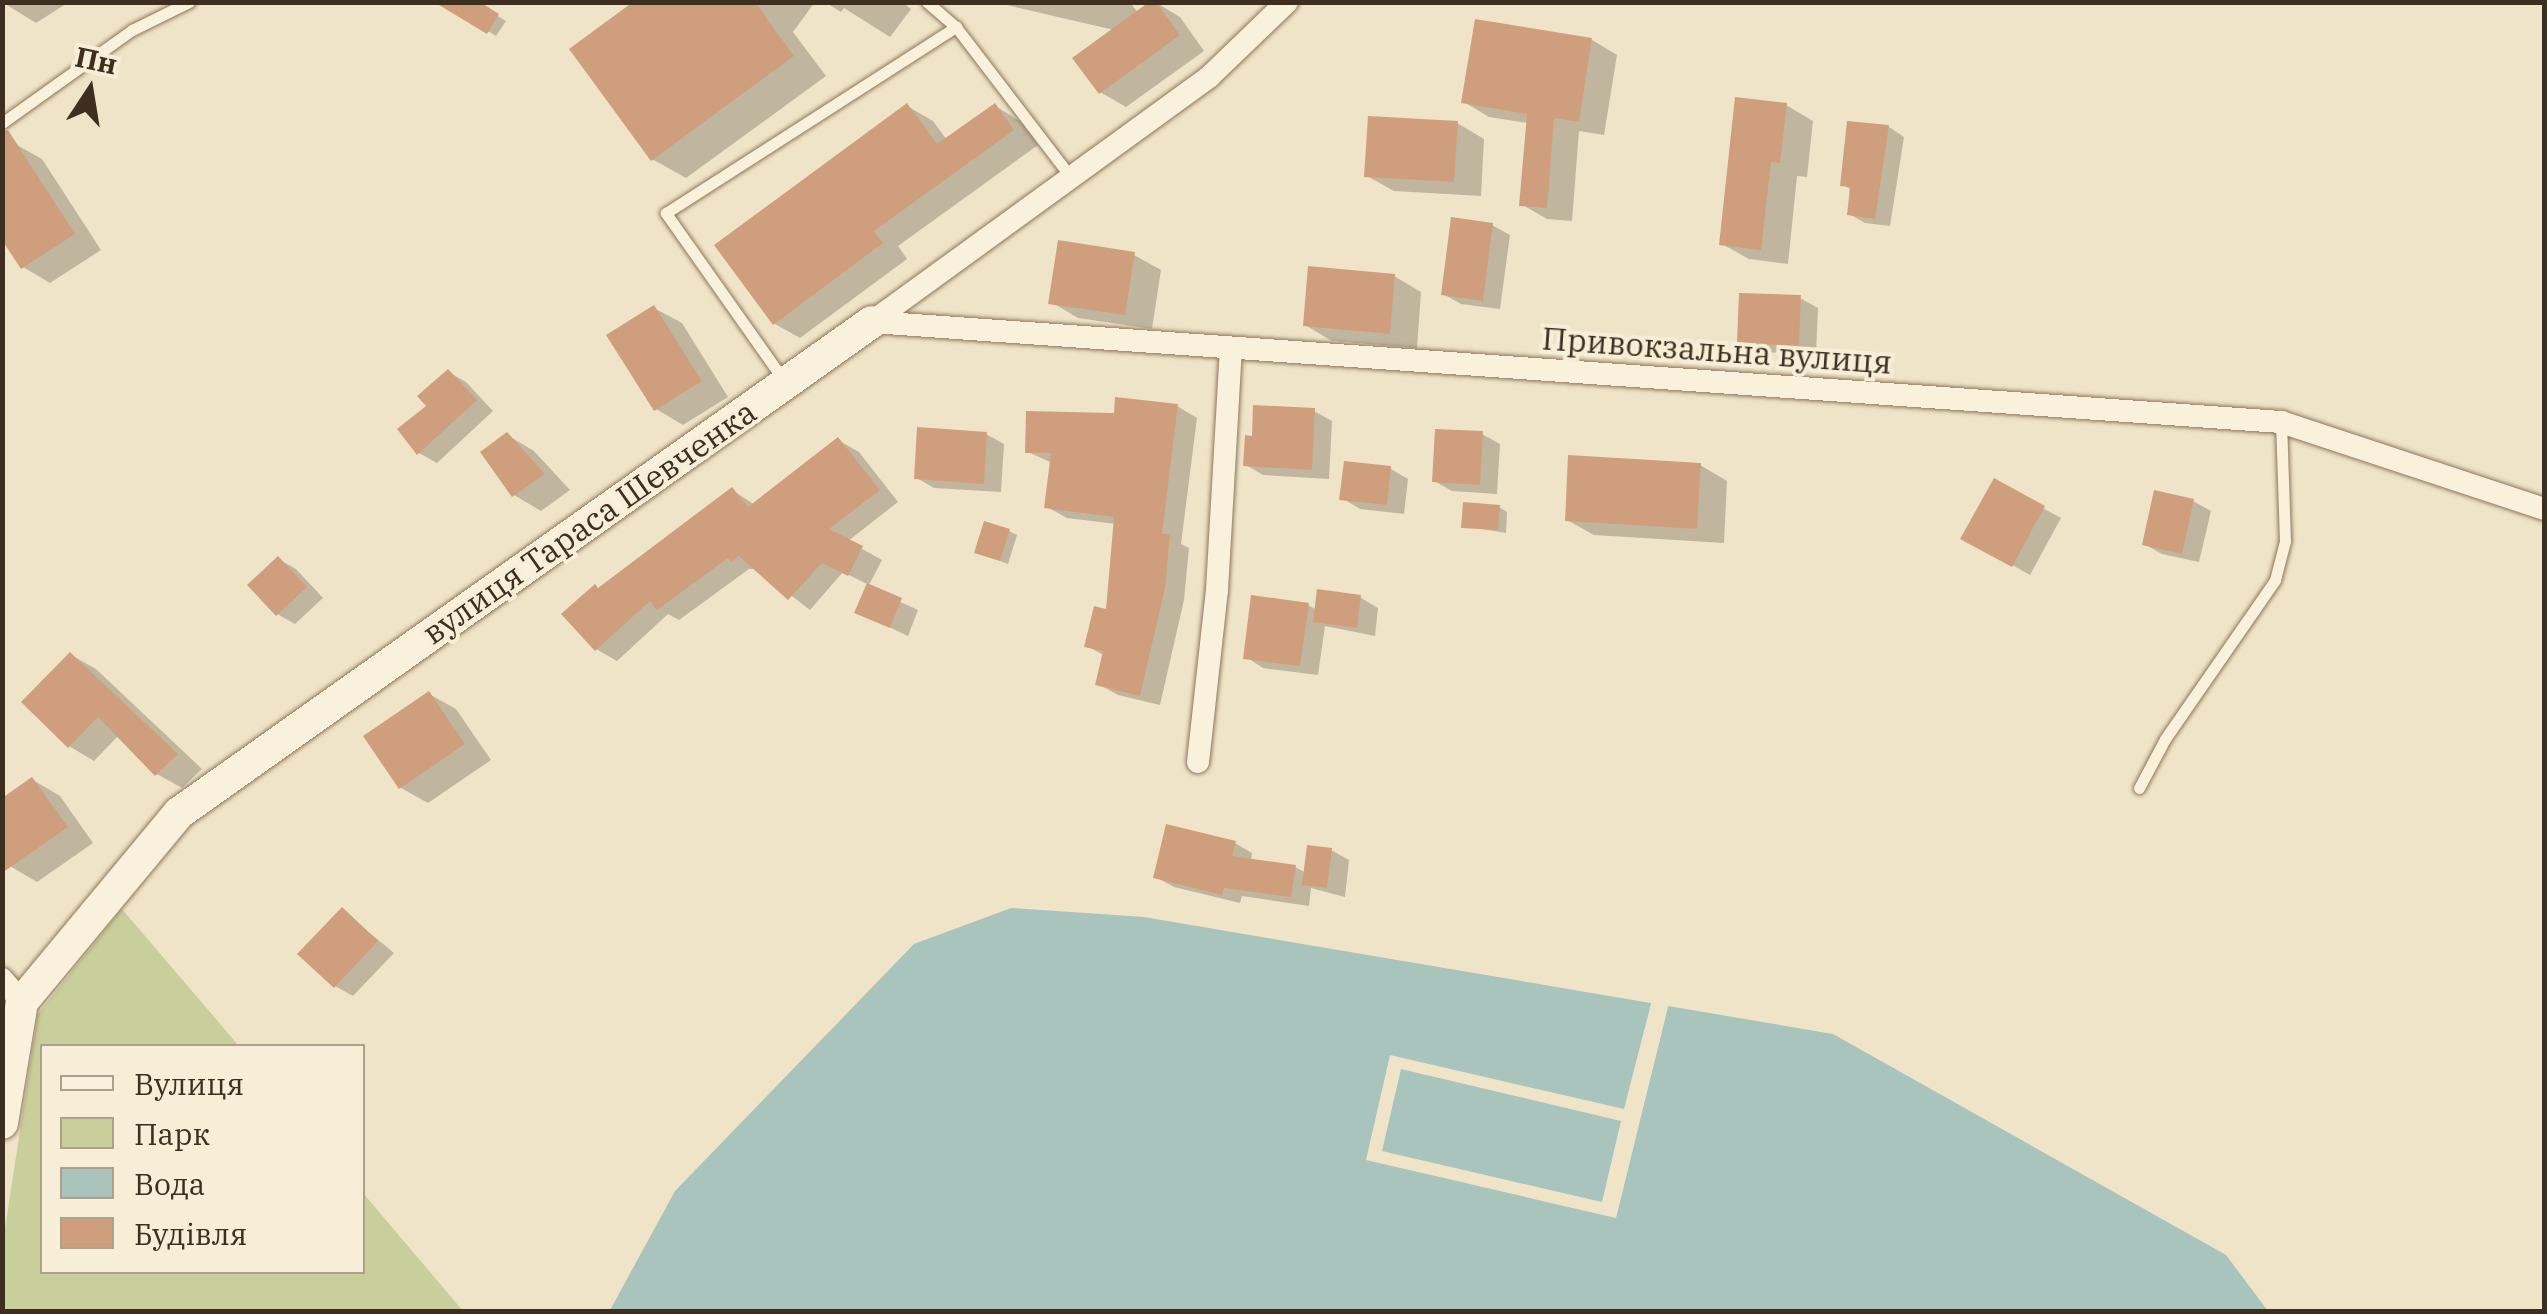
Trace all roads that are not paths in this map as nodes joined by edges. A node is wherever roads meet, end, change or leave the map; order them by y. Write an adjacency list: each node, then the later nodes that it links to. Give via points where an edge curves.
1 (188, 2): 5 (lane, via 132,30)
2 (927, 2): 4 (lane)
3 (1287, 2): 6 (street, вулиця Тараса Шевченка, via 1209,77)
4 (956, 27): 6 (lane); 9 (lane, via 666,213)
5 (2, 123)
6 (1070, 176): 7 (street, вулиця Тараса Шевченка)
7 (872, 322): 8 (street, Привокзальна вулиця); 9 (street, вулиця Тараса Шевченка)
8 (1231, 348): 10 (street, Привокзальна вулиця); 12 (street, via 1217,590)
9 (785, 382): 14 (street, вулиця Тараса Шевченка, via 179,814)
10 (2281, 422): 11 (street, Привокзальна вулиця); 13 (lane, via 2285,541 2275,580 2165,739)
11 (2544, 509)
12 (1198, 762)
13 (2139, 788)
14 (12, 990): 15 (street, вулиця Тараса Шевченка)
15 (2, 1123)

